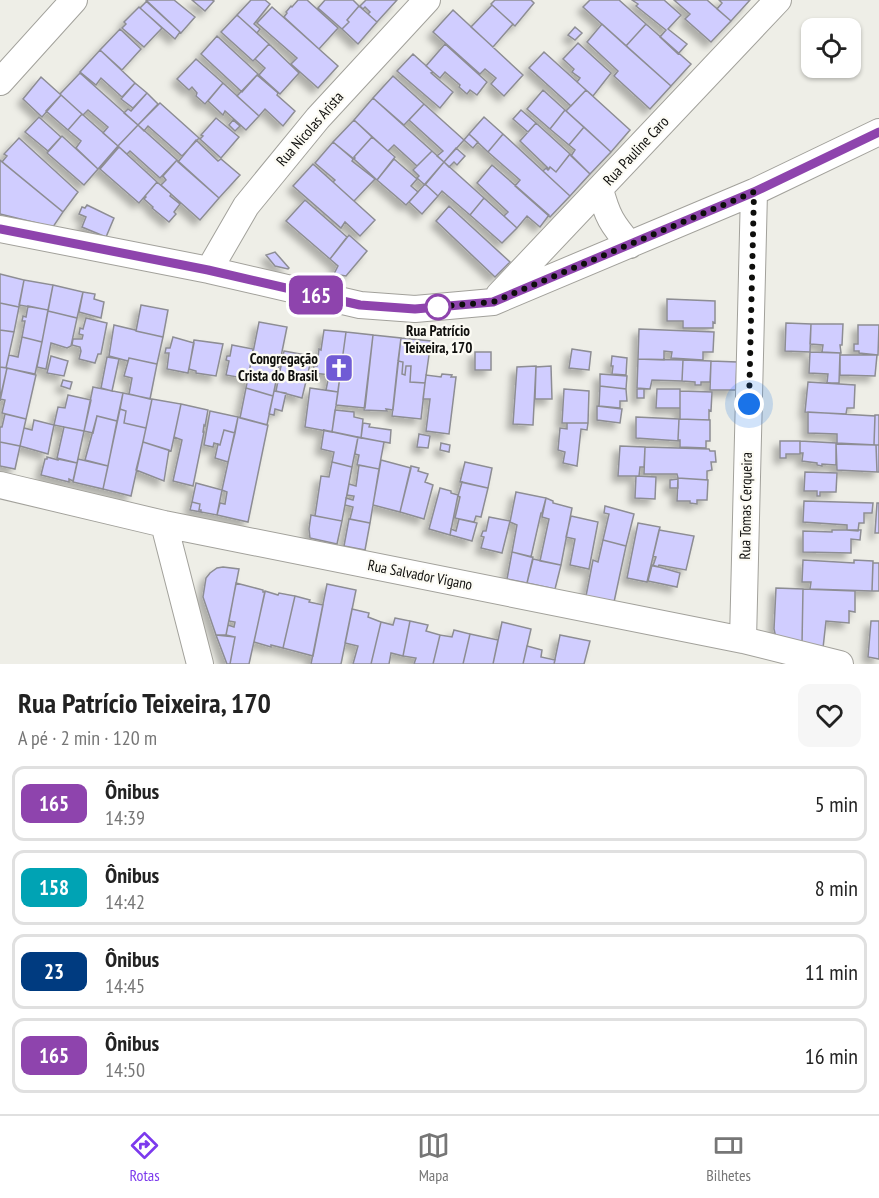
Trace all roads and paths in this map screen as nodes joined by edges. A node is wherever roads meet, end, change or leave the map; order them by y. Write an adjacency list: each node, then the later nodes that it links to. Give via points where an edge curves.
1 (74, 0): 4 (street)
2 (428, 0): 10 (street, Rua Nicolas Arista, via 318,118 246,206)
3 (778, 0): 6 (street, Rua Pauline Caro)
4 (0, 82)
5 (879, 132): 7 (street)
6 (600, 189): 9 (street, via 606,212); 11 (street, Rua Pauline Caro)
7 (754, 192): 9 (street); 14 (street, Rua Tomas Cerqueira)
8 (0, 229): 10 (street)
9 (630, 245): 11 (street)
10 (208, 270): 11 (street, via 360,305 415,309)
11 (493, 302)
12 (0, 485): 13 (street, Rua Salvador Vigano)
13 (164, 524): 14 (street, Rua Salvador Vigano); 15 (street)
14 (743, 640): 16 (street, Rua Salvador Vigano)
15 (200, 664)
16 (840, 664)

